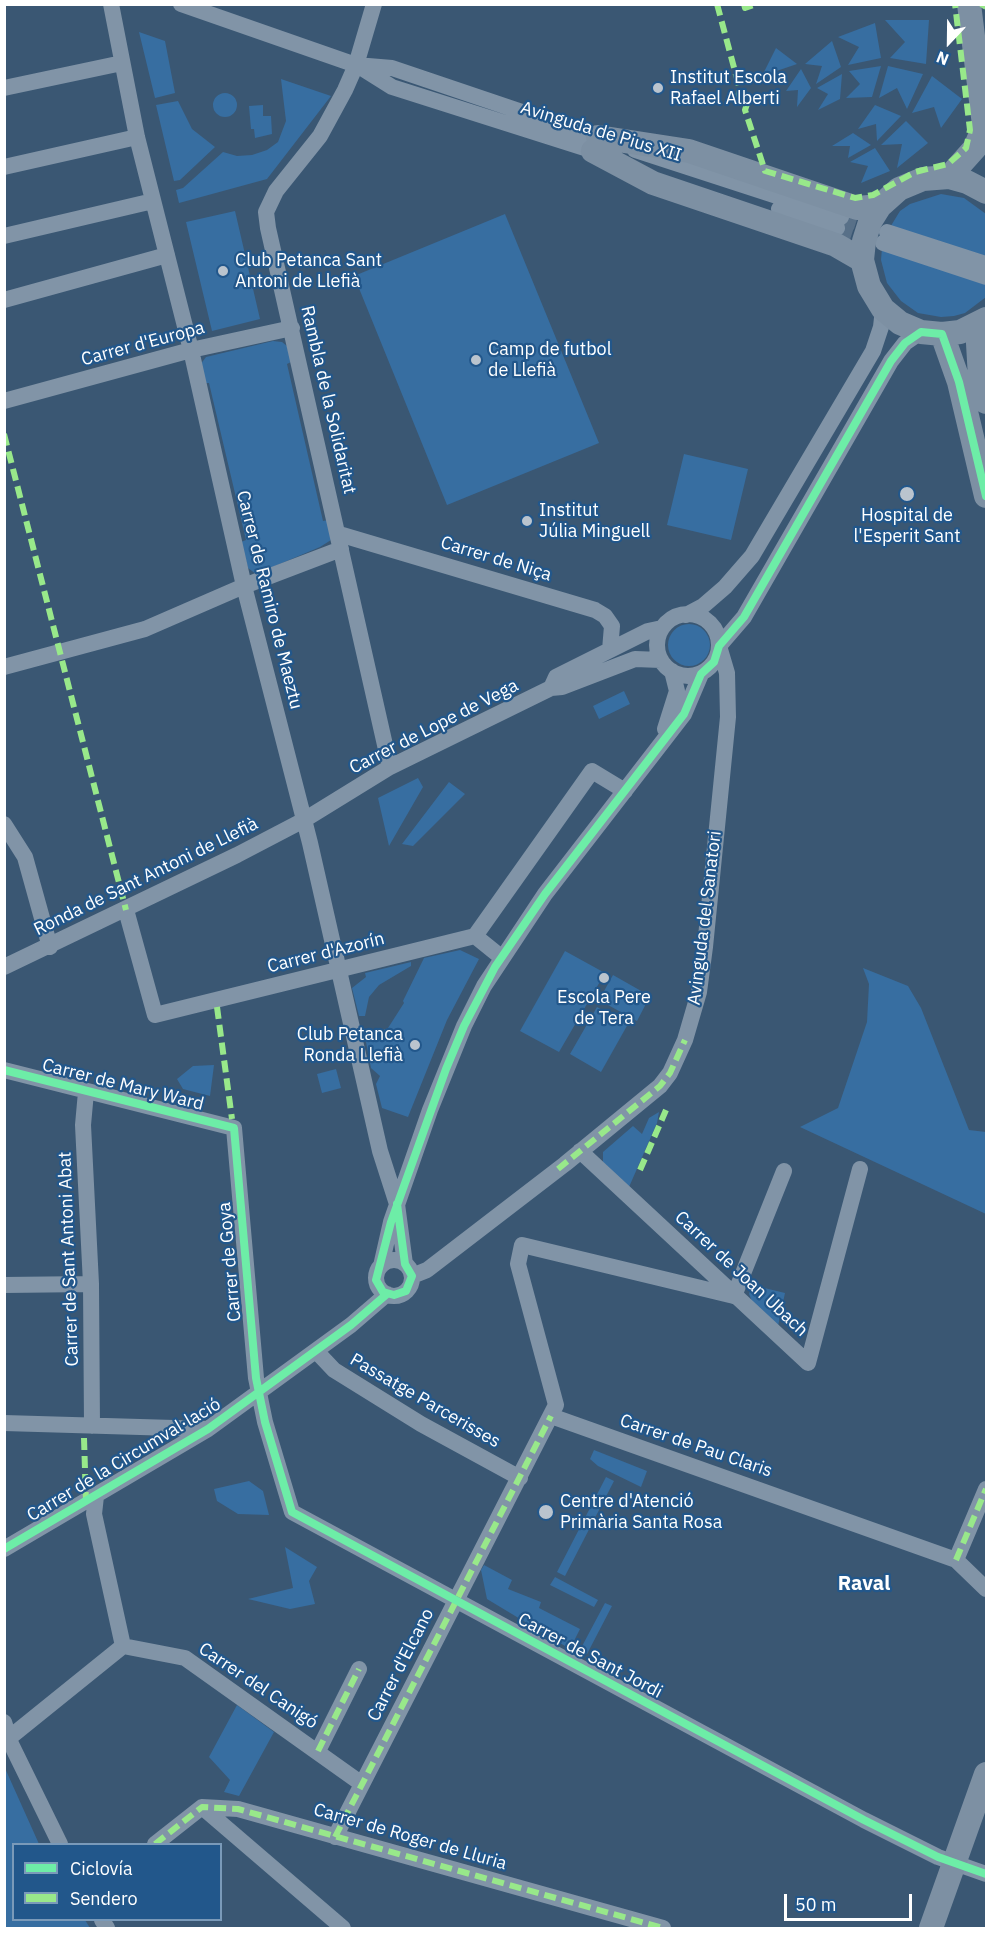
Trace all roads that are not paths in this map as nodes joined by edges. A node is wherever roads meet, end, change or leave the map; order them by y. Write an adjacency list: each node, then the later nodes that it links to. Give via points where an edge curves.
1 (111, 4): 7 (street, Carrer de Ramiro de Maeztu)
2 (181, 4): 8 (street, Avinguda de Pius XII)
3 (374, 4): 8 (street, Rambla de la Solidaritat)
4 (969, 4): 10 (street)
5 (981, 4): 6 (street)
6 (987, 7)
7 (122, 63): 9 (street); 11 (street, Carrer de Ramiro de Maeztu)
8 (356, 65): 12 (street, Avinguda de Pius XII, via 392,87); 27 (street, Rambla de la Solidaritat, via 320,136 276,191 266,212)
9 (4, 88)
10 (985, 135): 14 (street)
11 (137, 137): 13 (street); 16 (street, Carrer de Ramiro de Maeztu)
12 (595, 144): 17 (street, via 689,151 857,208); 18 (street, Avinguda de Pius XII); 21 (street, via 653,183 836,245)
13 (4, 167)
14 (950, 177): 15 (street); 17 (street, via 924,179 899,189)
15 (987, 192)
16 (153, 201): 19 (street); 20 (street, Carrer de Ramiro de Maeztu)
17 (880, 206): 21 (street, via 870,222)
18 (839, 222)
19 (4, 236)
20 (167, 255): 24 (street); 29 (street, Carrer de Ramiro de Maeztu)
21 (862, 260): 25 (street, via 869,286)
22 (987, 264): 23 (street, via 885,237)
23 (987, 277)
24 (4, 300)
25 (884, 309): 28 (street, via 900,323); 36 (street, via 873,351 752,556)
26 (982, 322): 28 (street, via 960,332); 31 (street, via 980,378)
27 (292, 328): 29 (street, Carrer d'Europa); 33 (street, Rambla de la Solidaritat)
28 (931, 333): 32 (street, via 959,382); 34 (street, via 905,343 891,361)
29 (191, 350): 30 (street, Carrer d'Europa); 35 (street, Carrer de Ramiro de Maeztu)
30 (4, 401)
31 (987, 402)
32 (987, 496)
33 (340, 542): 35 (street); 40 (street, Carrer de Niça, via 596,610 612,626); 46 (street, Rambla de la Solidaritat)
34 (760, 585): 36 (street, via 747,582); 39 (street, via 744,617)
35 (244, 586): 42 (street, via 145,629); 48 (street, Carrer de Ramiro de Maeztu)
36 (725, 587): 37 (street)
37 (686, 615): 38 (street, via 677,616); 39 (street, via 699,616 710,623)
38 (662, 628): 40 (street, Carrer de Lope de Vega); 41 (street, via 657,645)
39 (719, 646): 43 (street, via 714,662); 59 (street, Avinguda del Sanatori, via 727,672 728,717 699,992 670,1073 660,1086)
40 (610, 650): 44 (street, Carrer de Lope de Vega, via 556,677)
41 (667, 666): 43 (street, via 681,675); 44 (street, Carrer de Lope de Vega, via 635,659); 45 (street, via 677,691)
42 (4, 667)
43 (700, 674): 45 (street, via 684,714)
44 (551, 688): 46 (street, Carrer de Lope de Vega)
45 (656, 750): 47 (street)
46 (390, 767): 48 (street, Carrer de Lope de Vega)
47 (625, 791): 51 (street, via 592,771); 53 (street)
48 (304, 820): 50 (street, Ronda de Sant Antoni de Llefià); 55 (street, Carrer de Ramiro de Maeztu)
49 (4, 825): 52 (street, via 26,857)
50 (126, 910): 52 (street, Ronda de Sant Antoni de Llefià); 55 (street, Carrer d'Azorín, via 155,1015)
51 (475, 936): 53 (street); 55 (street, Carrer d'Azorín)
52 (50, 947): 54 (street, Ronda de Sant Antoni de Llefià)
53 (501, 957): 62 (street, via 464,1026)
54 (4, 967)
55 (337, 969): 62 (street, Carrer de Ramiro de Maeztu, via 380,1151)
56 (4, 1070): 57 (street, Carrer de Mary Ward)
57 (86, 1092): 58 (street, Carrer de Mary Ward); 65 (street, Carrer de Sant Antoni Abat, via 83,1125)
58 (234, 1128): 70 (street, Carrer de Goya)
59 (580, 1151): 64 (street, Avinguda del Sanatori, via 427,1270); 68 (street, Carrer de Joan Ubach)
60 (860, 1169): 68 (street, Carrer de Joan Ubach, via 808,1363)
61 (784, 1171): 68 (street)
62 (397, 1204): 63 (street); 64 (street, Carrer de Ramiro de Maeztu)
63 (381, 1266): 64 (street, via 392,1260); 67 (street, via 377,1284)
64 (409, 1270): 67 (street, via 406,1291)
65 (91, 1284): 66 (street); 73 (street, Carrer de Sant Antoni Abat)
66 (4, 1285)
67 (387, 1294): 69 (street)
68 (734, 1296): 71 (street, via 522,1245 518,1264 556,1405)
69 (316, 1351): 70 (street); 75 (street, Passatge Parcerisses, via 334,1370 411,1418)
70 (258, 1394): 74 (street, Carrer de la Circumval·lació); 81 (street, Carrer de Sant Jordi, via 292,1512)
71 (551, 1416): 75 (street, Carrer d'Elcano); 79 (street, Carrer de Pau Claris)
72 (4, 1423): 73 (street)
73 (92, 1426): 74 (street)
74 (208, 1429): 77 (street, Carrer de la Circumval·lació)
75 (520, 1478): 81 (street, Carrer d'Elcano)
76 (987, 1489): 79 (street)
77 (96, 1496): 78 (street, Carrer de la Circumval·lació); 82 (street, via 94,1514)
78 (4, 1549)
79 (956, 1560): 80 (street, Carrer de Pau Claris)
80 (987, 1589)
81 (455, 1602): 87 (street, Carrer d'Elcano); 92 (street, Carrer de Sant Jordi, via 864,1820)
82 (123, 1646): 84 (street); 85 (street, Carrer del Canigó, via 185,1658)
83 (359, 1669): 85 (street)
84 (7, 1730): 90 (street)
85 (318, 1751): 87 (street, Carrer del Canigó)
86 (987, 1774): 92 (street)
87 (362, 1784): 89 (street, Carrer d'Elcano)
88 (202, 1807): 89 (street, Carrer de Roger de Lluria, via 238,1809); 91 (street); 94 (street)
89 (335, 1837): 95 (street, Carrer de Roger de Lluria)
90 (59, 1843)
91 (157, 1843)
92 (955, 1862): 93 (street, Carrer de Sant Jordi); 96 (street)
93 (987, 1874)
94 (343, 1929)
95 (663, 1929)
96 (931, 1929)

